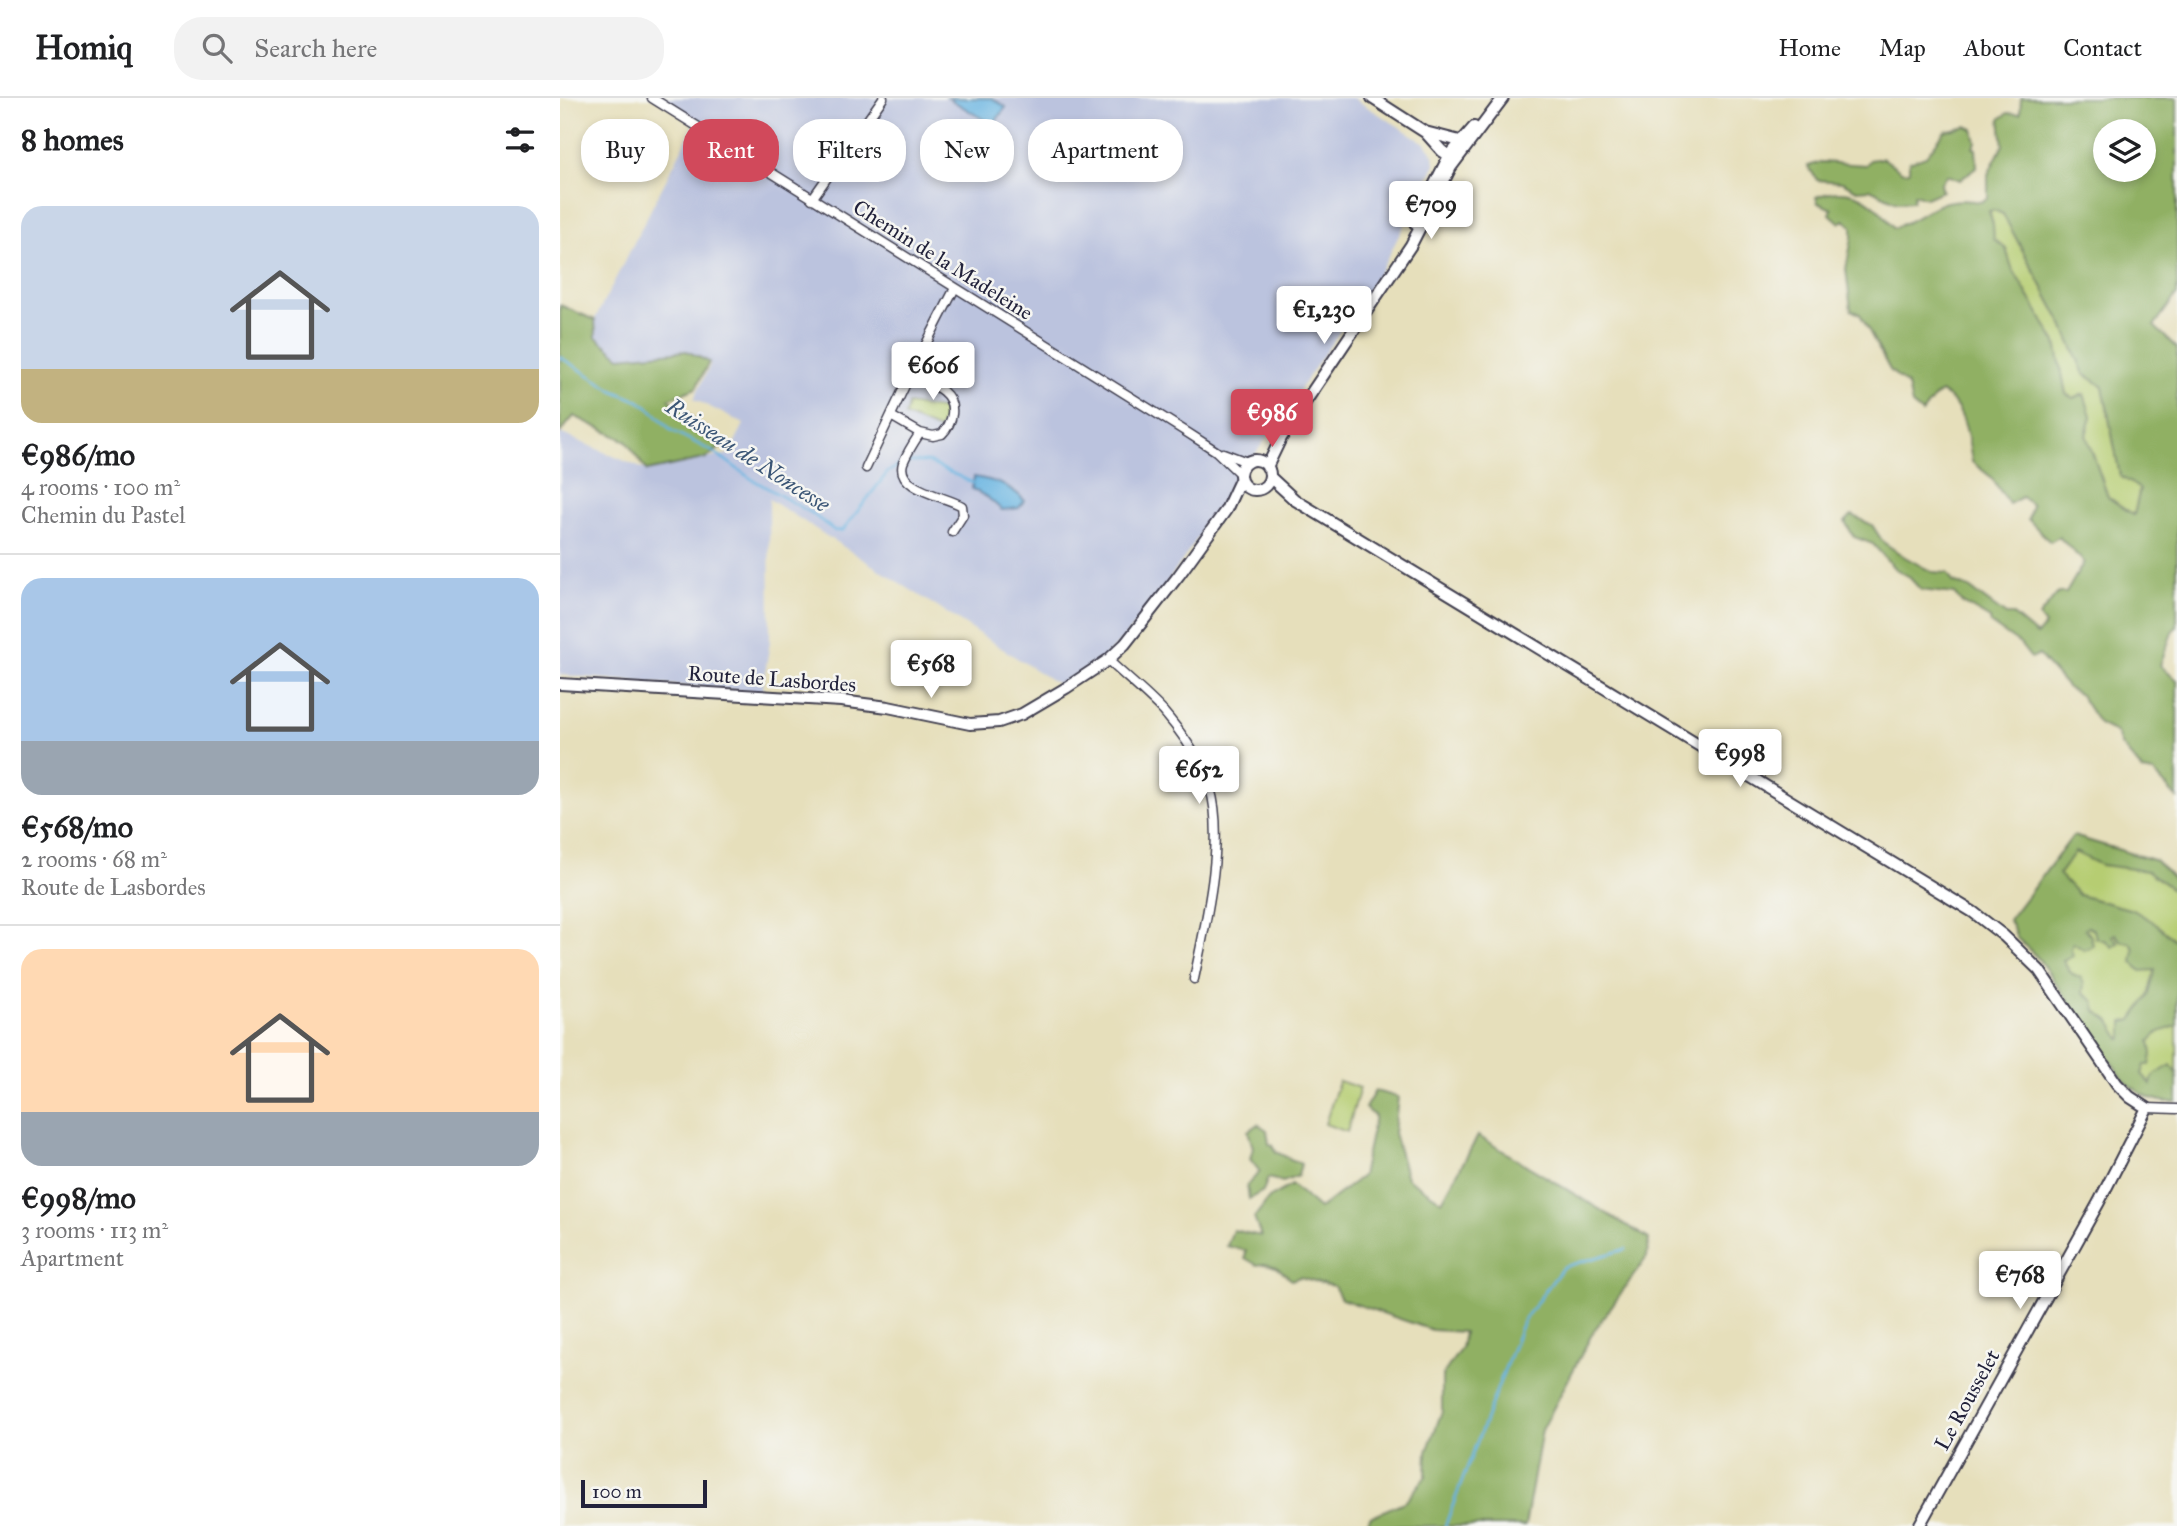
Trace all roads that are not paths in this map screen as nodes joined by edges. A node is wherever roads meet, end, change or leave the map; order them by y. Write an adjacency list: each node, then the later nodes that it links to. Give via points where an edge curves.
1 (652, 98): 6 (street, Chemin de la Madeleine)
2 (883, 98): 6 (street)
3 (1371, 98): 4 (street)
4 (1425, 132): 5 (street); 5 (street, via 1463,144)
5 (1453, 158): 12 (street, via 1429,193 1392,271)
6 (811, 198): 7 (street, Chemin de la Madeleine)
7 (955, 288): 8 (street); 11 (street, Chemin de la Madeleine)
8 (910, 375): 9 (street); 10 (street, via 942,390 952,406 945,431 933,436)
9 (891, 416): 10 (street); 13 (street)
10 (920, 433): 19 (street, via 904,461 903,474 914,486 962,506 964,512)
11 (1216, 451): 12 (street, Chemin de la Madeleine); 14 (street, Chemin de la Madeleine)
12 (1261, 467): 14 (street, Route de Lasbordes); 15 (street); 17 (street)
13 (866, 468)
14 (1240, 476): 16 (street); 18 (street, Route de Lasbordes)
15 (1263, 489): 16 (street); 17 (street)
16 (1249, 490): 18 (street, Route de Lasbordes)
17 (1295, 500): 23 (street, via 1973,912 2039,970 2118,1084)
18 (1226, 510): 20 (street, Route de Lasbordes, via 1139,627)
19 (952, 532)
20 (1108, 660): 21 (street, Route de Lasbordes, via 1022,714 981,725 841,701); 22 (street, via 1162,710 1192,751 1211,791 1214,857)
21 (560, 684)
22 (1194, 979)
23 (2147, 1108): 24 (street); 25 (street, Le Rousselet)
24 (2177, 1109)
25 (1919, 1526)

